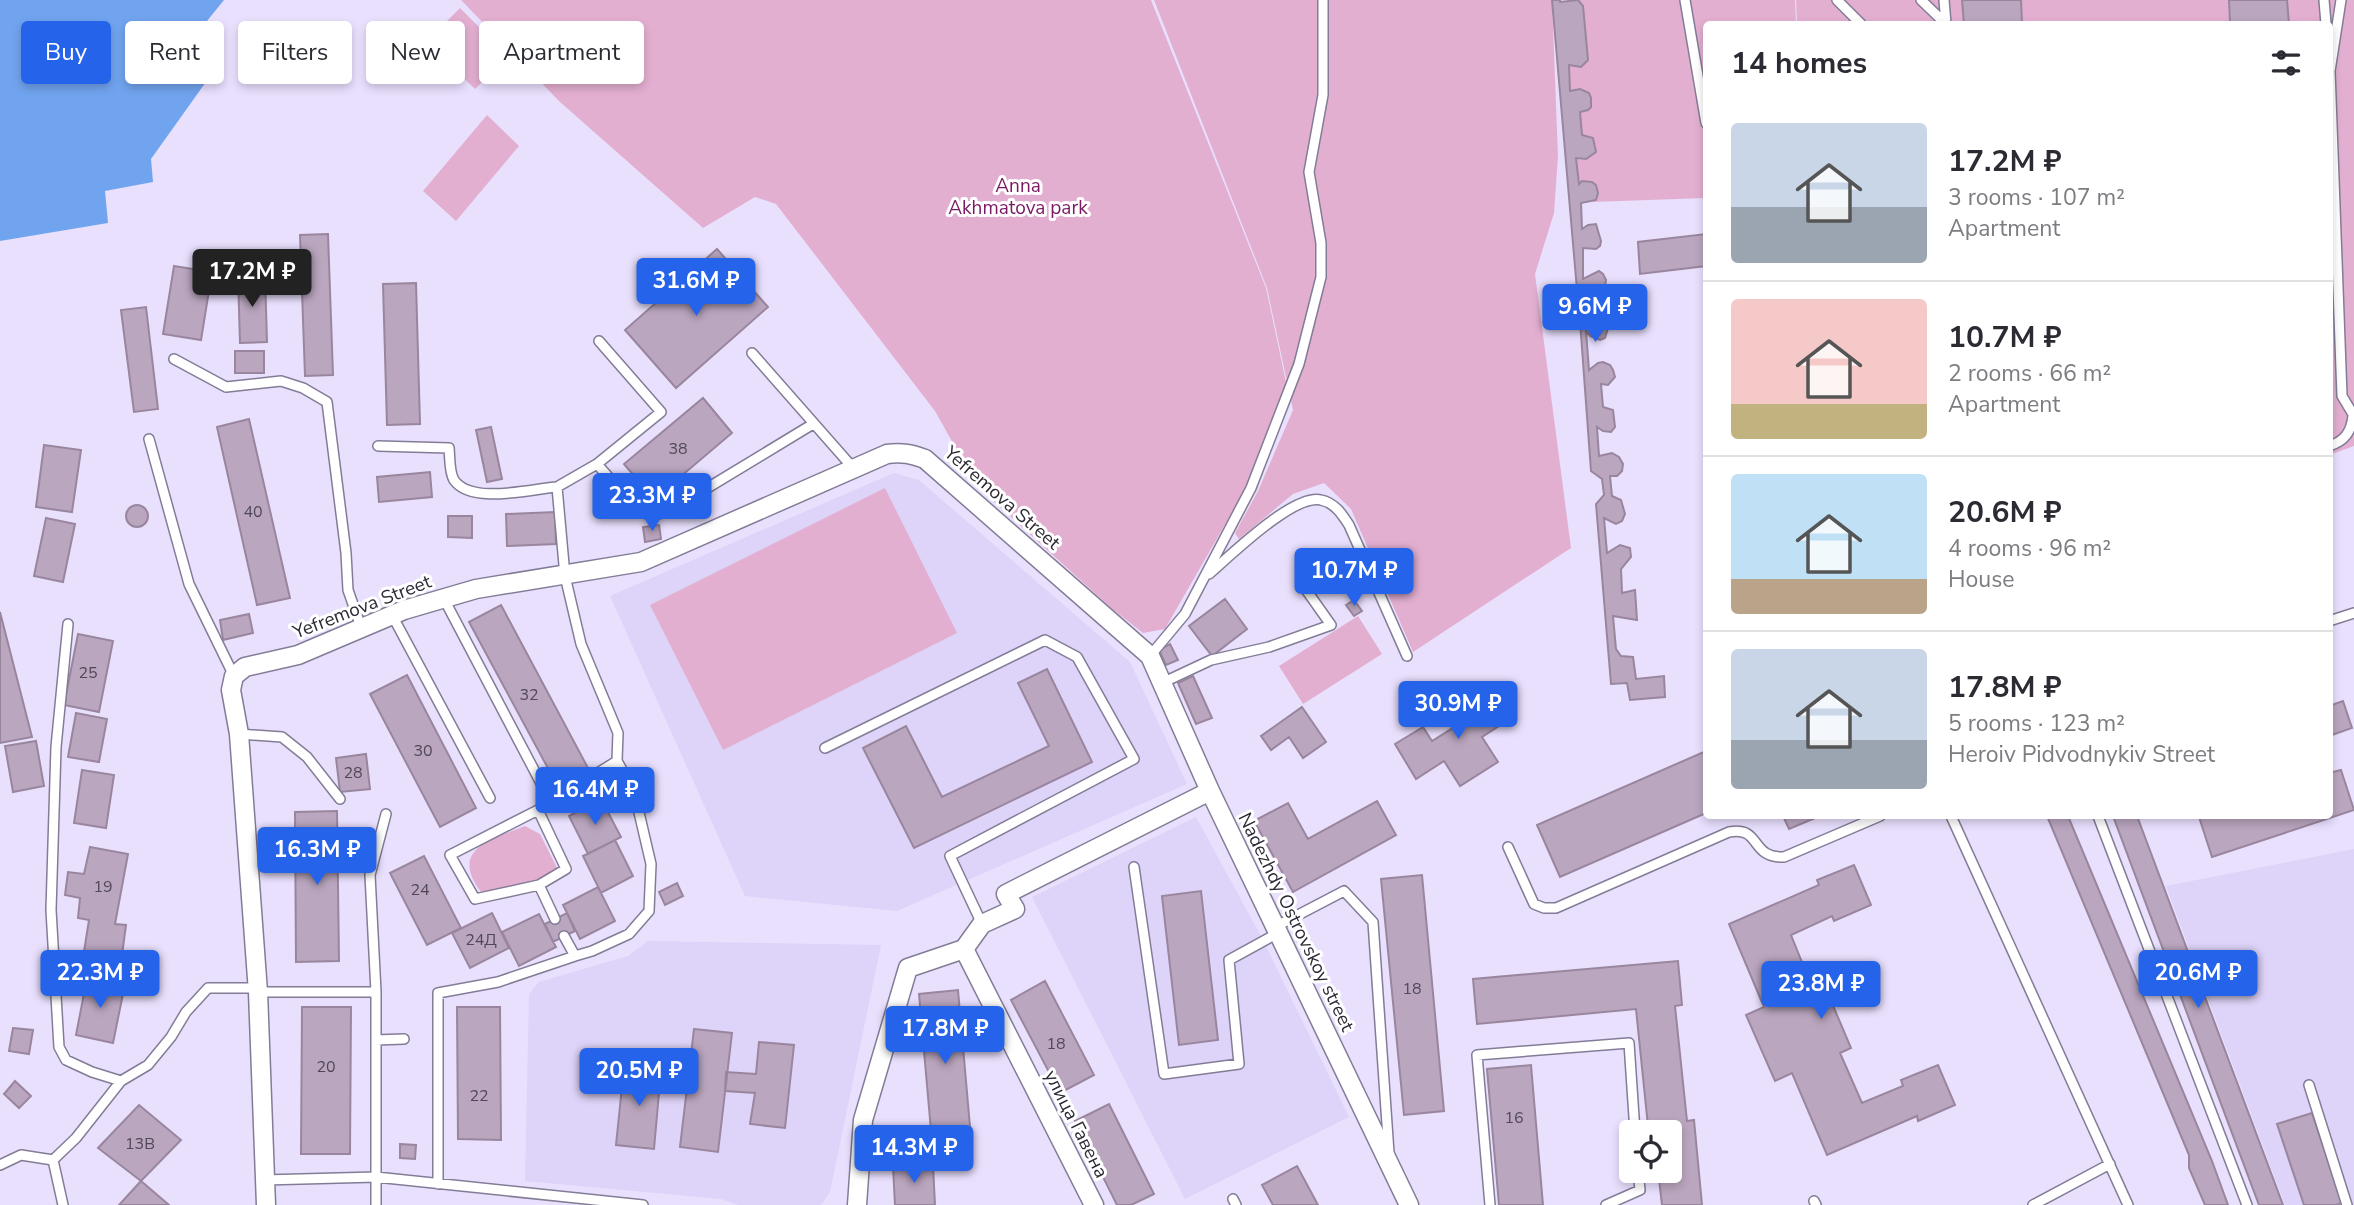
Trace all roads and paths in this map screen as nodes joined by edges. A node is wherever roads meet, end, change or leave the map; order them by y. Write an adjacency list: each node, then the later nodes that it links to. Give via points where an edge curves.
1 (1323, 0): 27 (lane, via 1322,95 1309,172 1321,243 1321,277 1299,364 1255,476)
2 (1685, 0): 13 (lane)
3 (1837, 0): 8 (lane)
4 (1921, 0): 9 (lane)
5 (1944, 0): 10 (lane)
6 (2324, 0): 11 (lane)
7 (2341, 0): 12 (lane)
8 (1858, 21)
9 (1943, 21)
10 (1946, 21)
11 (2326, 21)
12 (2333, 52)
13 (1703, 105)
14 (2333, 152): 18 (lane, via 2342,396)
15 (599, 341): 23 (lane, via 661,412)
16 (752, 353): 19 (lane)
17 (174, 359): 34 (lane, via 226,387 281,381 327,402 348,590)
18 (2354, 416): 21 (lane, via 2347,437)
19 (813, 424): 23 (lane, via 671,510 655,515 639,512); 24 (lane)
20 (149, 439): 37 (lane, via 188,584)
21 (2333, 444)
22 (379, 446): 25 (lane, via 449,448 452,478 465,490 481,494)
23 (597, 464): 25 (lane)
24 (853, 469): 26 (street, Yefremova Street, via 641,562); 35 (street, Yefremova Street, via 900,452 926,460)
25 (558, 486): 26 (lane)
26 (565, 576): 29 (street, Yefremova Street, via 477,589); 41 (lane, via 581,643 618,733)
27 (1204, 578): 35 (lane, via 1185,614); 36 (lane, via 1300,502 1320,499 1338,509 1349,525)
28 (1302, 584): 38 (lane, via 1331,625 1269,647 1211,660)
29 (444, 599): 31 (street, Yefremova Street); 42 (lane)
30 (2354, 613): 32 (lane)
31 (392, 615): 34 (street, Yefremova Street); 44 (lane)
32 (2333, 620)
33 (68, 624): 64 (lane, via 57,747 51,910 59,1047 66,1060)
34 (361, 627): 37 (street, Yefremova Street, via 298,655 245,667)
35 (1150, 656): 38 (street, Nadezhdy Ostrovskoy street)
36 (1406, 656)
37 (234, 676): 39 (street, via 231,690)
38 (1162, 682): 43 (street, Nadezhdy Ostrovskoy street)
39 (239, 734): 45 (lane, via 282,737 307,757); 60 (street)
40 (825, 748): 55 (lane, via 1045,640 1077,657 1134,760 950,856)
41 (617, 761): 46 (lane); 59 (lane, via 634,791 651,864 649,911 629,934)
42 (543, 787)
43 (1210, 791): 55 (street, via 1006,894 1015,909); 56 (street, Nadezhdy Ostrovskoy street)
44 (490, 798)
45 (340, 799)
46 (538, 810): 53 (lane, via 566,869); 53 (lane, via 450,855 475,899)
47 (386, 814): 61 (lane, via 370,876)
48 (1873, 819): 51 (lane, via 1784,857 1760,851 1747,833 1729,832 1556,908 1534,904)
49 (1952, 819): 68 (lane)
50 (2099, 819): 86 (lane)
51 (1508, 847)
52 (1134, 867): 56 (lane, via 1164,1074 1239,1064 1229,960)
53 (539, 885): 54 (lane)
54 (555, 919)
55 (982, 924): 58 (street)
56 (1276, 930): 70 (street, Nadezhdy Ostrovskoy street); 70 (lane, via 1344,891 1373,922)
57 (564, 936): 59 (lane)
58 (964, 949): 79 (street, via 908,968 863,1120); 80 (street, улица Гавена)
59 (575, 956): 74 (lane, via 498,982 438,993)
60 (257, 990): 61 (lane); 64 (lane, via 208,988 148,1065); 72 (street)
61 (376, 992): 63 (lane)
62 (404, 1039): 63 (lane)
63 (376, 1040): 71 (lane)
64 (121, 1081): 67 (lane, via 76,1139)
65 (2309, 1085): 87 (lane)
66 (1634, 1120): 82 (lane, via 1629,1043 1478,1055)
67 (53, 1160): 69 (lane, via 21,1155); 75 (lane)
68 (2110, 1164): 84 (lane); 85 (lane)
69 (0, 1165)
70 (1390, 1166): 81 (street, Nadezhdy Ostrovskoy street)
71 (376, 1177): 72 (lane); 74 (lane); 77 (lane)
72 (264, 1180): 76 (street)
73 (1639, 1183): 83 (lane, via 1640,1190)
74 (438, 1184): 78 (lane)
75 (63, 1205)
76 (266, 1205)
77 (376, 1205)
78 (643, 1205)
79 (857, 1205)
80 (1094, 1205)
81 (1409, 1205)
82 (1490, 1205)
83 (1606, 1205)
84 (2033, 1205)
85 (2128, 1205)
86 (2247, 1205)
87 (2347, 1205)

